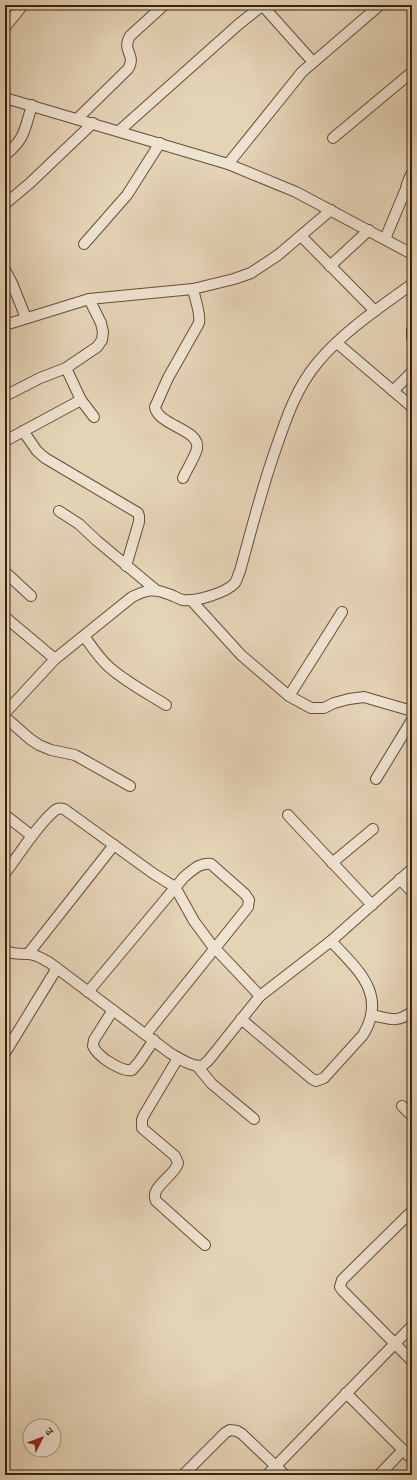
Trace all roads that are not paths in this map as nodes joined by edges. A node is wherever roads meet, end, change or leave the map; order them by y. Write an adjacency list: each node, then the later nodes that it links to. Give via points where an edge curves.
1 (23, 5): 5 (street)
2 (164, 5): 10 (street, via 126,42 126,48 132,58 128,70)
3 (262, 5): 6 (street); 12 (street)
4 (380, 5): 6 (street)
5 (5, 27)
6 (313, 62): 16 (street, via 288,88)
7 (412, 72): 13 (street)
8 (5, 98): 9 (street)
9 (32, 106): 10 (street); 15 (street, via 21,139 15,148)
10 (77, 119): 11 (street)
11 (93, 123): 12 (street); 20 (street)
12 (119, 130): 14 (street)
13 (333, 138)
14 (160, 143): 16 (street); 25 (street, via 127,195)
15 (5, 155)
16 (228, 164): 21 (street, via 296,192)
17 (412, 173): 18 (street)
18 (405, 191): 19 (street); 24 (street)
19 (412, 199)
20 (5, 204)
21 (331, 210): 22 (street); 23 (street)
22 (369, 230): 24 (street); 27 (street)
23 (301, 236): 27 (street); 30 (street, via 267,264 251,273)
24 (385, 239): 26 (street)
25 (84, 244)
26 (412, 254)
27 (330, 266): 32 (street)
28 (5, 270): 33 (street)
29 (412, 284): 32 (street)
30 (193, 289): 31 (street); 47 (street, via 200,314 199,323 155,407 159,415 191,435 196,443 196,450)
31 (89, 299): 33 (street); 38 (street, via 101,322 102,340 97,347)
32 (375, 310): 37 (street)
33 (26, 318): 34 (street)
34 (5, 325)
35 (412, 330): 36 (street)
36 (412, 337)
37 (337, 343): 40 (street); 53 (street, via 319,360 302,383 288,411 235,582 229,588)
38 (66, 368): 41 (street); 42 (street)
39 (412, 372): 40 (street)
40 (393, 391): 43 (street)
41 (5, 396)
42 (81, 400): 44 (street); 45 (street)
43 (412, 407)
44 (94, 417)
45 (23, 431): 46 (street); 49 (street, via 45,458 138,513 139,522)
46 (5, 441)
47 (183, 478)
48 (59, 511): 49 (street, via 78,524)
49 (126, 566): 51 (street)
50 (5, 572): 52 (street)
51 (156, 590): 53 (street); 56 (street, via 147,590 132,597)
52 (31, 596)
53 (192, 601): 58 (street, via 241,655)
54 (342, 612): 58 (street)
55 (5, 617): 57 (street)
56 (84, 636): 57 (street); 59 (street, via 100,657 118,674)
57 (54, 659): 61 (street)
58 (288, 696): 60 (street, via 311,708 324,708 334,703 364,697)
59 (166, 705)
60 (412, 711)
61 (5, 713)
62 (5, 717): 65 (street, via 39,745 75,755)
63 (412, 720): 64 (street)
64 (376, 778)
65 (130, 786)
66 (5, 815): 69 (street)
67 (288, 815): 71 (street)
68 (373, 829): 71 (street)
69 (32, 836): 70 (street, via 53,812 61,808); 73 (street)
70 (114, 846): 75 (street); 81 (street)
71 (332, 863): 77 (street)
72 (412, 869): 74 (street)
73 (5, 873)
74 (400, 879): 76 (street); 77 (street)
75 (176, 886): 79 (street, via 194,921); 79 (street, via 200,865 211,864 249,900 248,908); 83 (street)
76 (412, 892)
77 (372, 905): 78 (street)
78 (331, 941): 84 (street); 87 (street, via 358,971 369,988 373,1006)
79 (215, 949): 84 (street); 89 (street)
80 (5, 952): 81 (street, via 16,955)
81 (28, 954): 82 (street, via 39,957)
82 (57, 968): 83 (street); 90 (street)
83 (88, 992): 85 (street)
84 (260, 996): 88 (street)
85 (113, 1010): 89 (street); 89 (street, via 94,1040 93,1046 99,1055 123,1069 132,1070 139,1062)
86 (412, 1012): 87 (street, via 395,1020)
87 (371, 1015): 88 (street, via 368,1028 363,1035 324,1078 316,1081)
88 (241, 1019): 92 (street, via 208,1061)
89 (150, 1037): 91 (street)
90 (5, 1053)
91 (178, 1058): 92 (street); 97 (street, via 144,1115 142,1128 175,1156 178,1163 156,1191 156,1201)
92 (197, 1066): 95 (street, via 212,1084)
93 (402, 1106): 94 (street)
94 (412, 1116)
95 (254, 1119)
96 (412, 1211): 99 (street, via 342,1280 340,1287)
97 (205, 1245)
98 (412, 1326): 99 (street)
99 (395, 1344): 100 (street); 101 (street)
100 (412, 1360)
101 (346, 1394): 102 (street); 104 (street)
102 (403, 1450): 103 (street); 108 (street)
103 (412, 1459)
104 (276, 1466): 105 (street, via 242,1434 230,1430); 106 (street); 107 (street)
105 (183, 1475)
106 (267, 1475)
107 (285, 1475)
108 (379, 1475)

